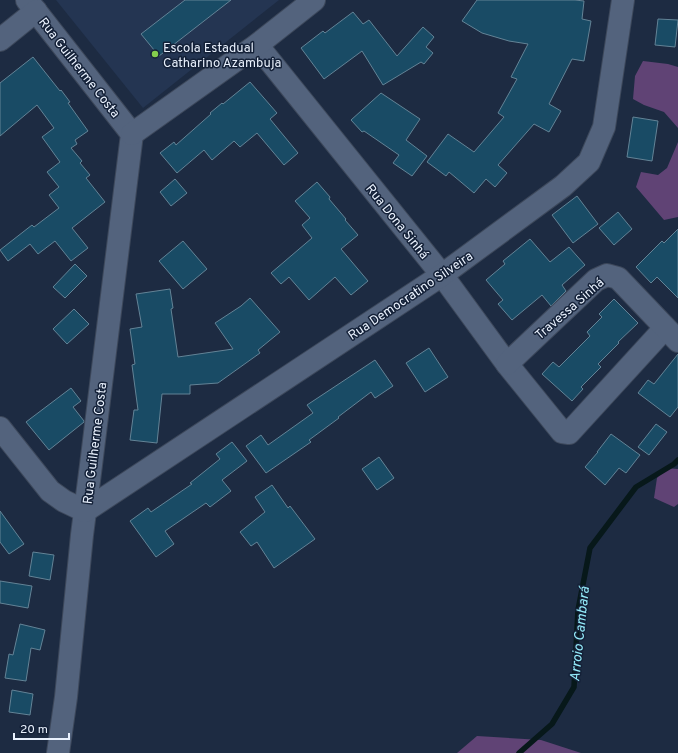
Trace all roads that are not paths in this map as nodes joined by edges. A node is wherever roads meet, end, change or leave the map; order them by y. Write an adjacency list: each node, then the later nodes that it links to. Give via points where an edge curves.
1 (314, 0): 5 (street)
2 (623, 0): 7 (street, Rua Democratino Silveira, via 604,127 590,162 563,186)
3 (31, 5): 4 (street); 6 (street, Rua Guilherme Costa)
4 (0, 40)
5 (257, 45): 6 (street); 7 (street, Rua Dona Sinhá)
6 (132, 134): 12 (street, Rua Guilherme Costa)
7 (442, 275): 9 (street, Rua Dona Sinhá); 12 (street, Rua Democratino Silveira)
8 (672, 334): 9 (street, Travessa Sinhá, via 618,278 607,275 596,280); 11 (street, Travessa Sinhá)
9 (507, 364): 11 (street, Rua Dona Sinhá, via 562,432)
10 (0, 428): 12 (street, via 50,491)
11 (569, 433)
12 (86, 511): 13 (street, Rua Guilherme Costa)
13 (58, 753)

